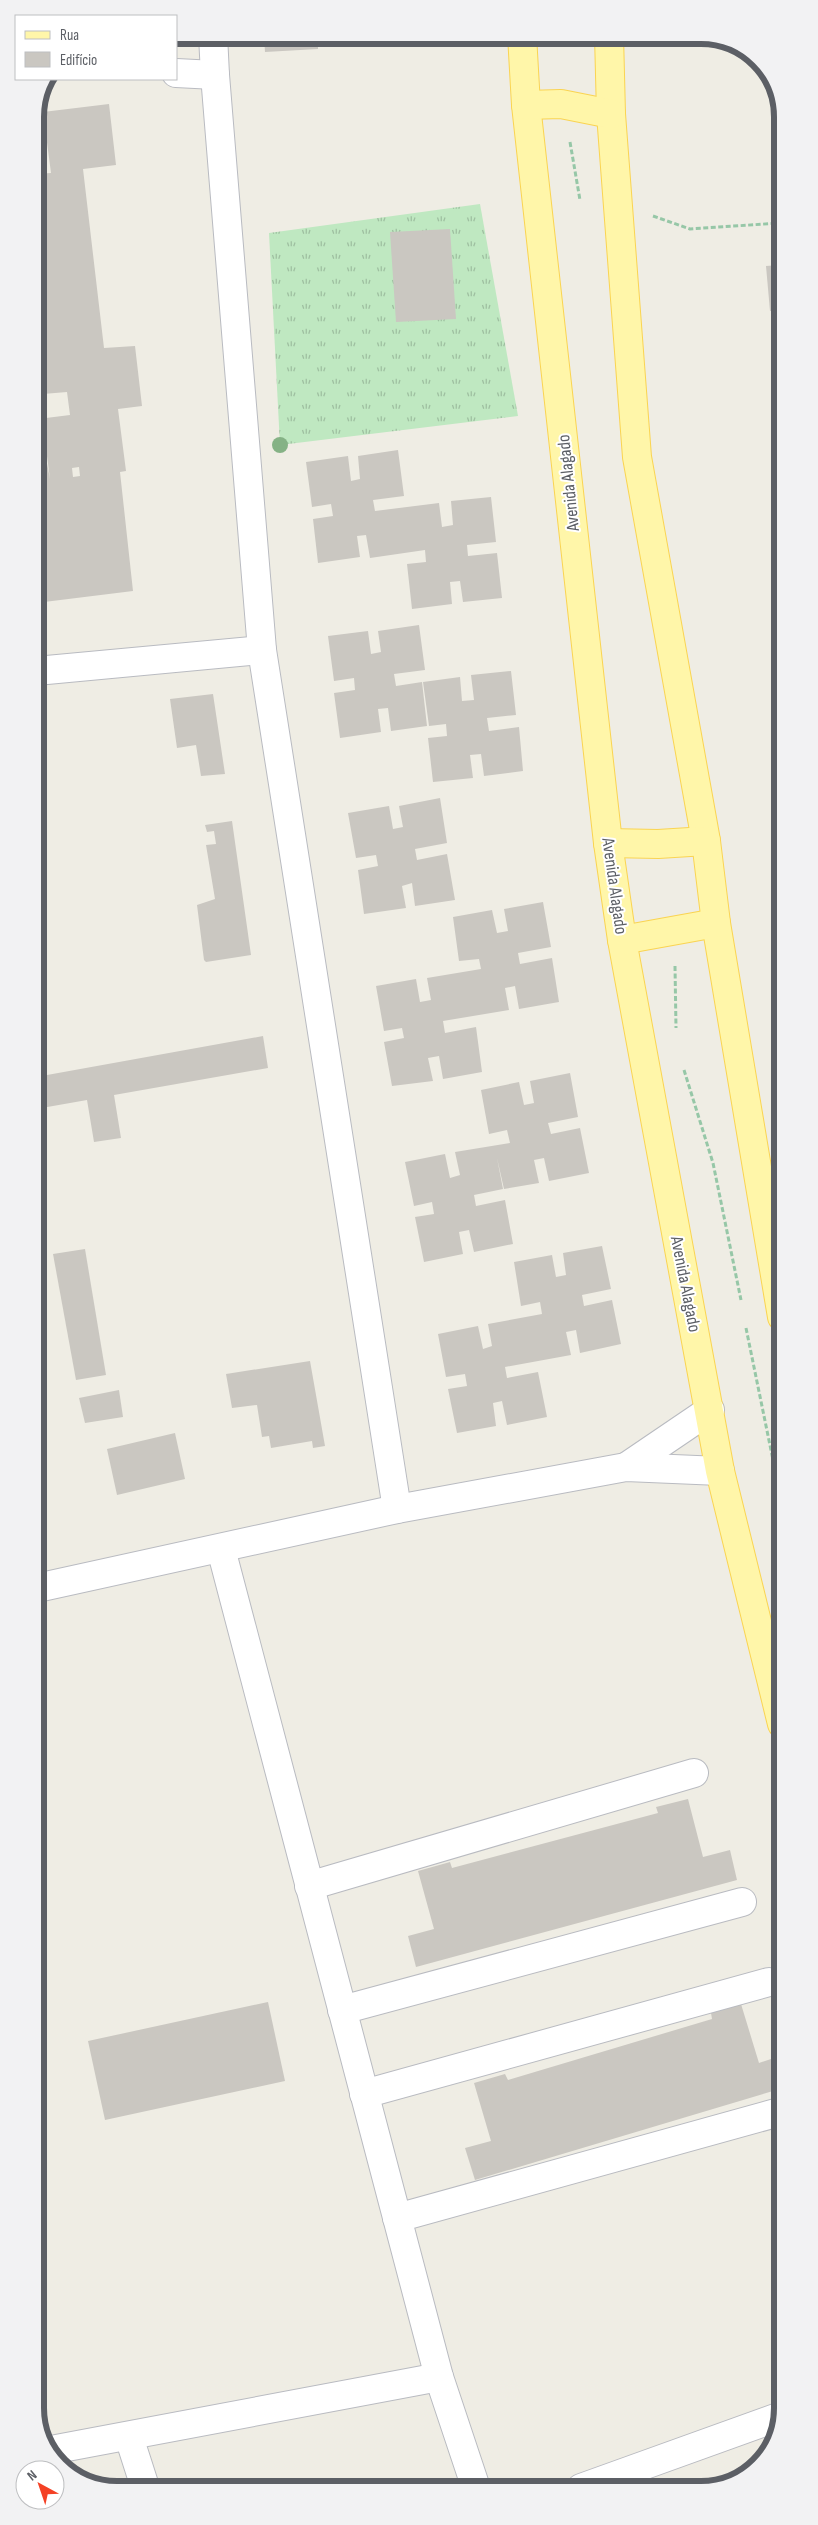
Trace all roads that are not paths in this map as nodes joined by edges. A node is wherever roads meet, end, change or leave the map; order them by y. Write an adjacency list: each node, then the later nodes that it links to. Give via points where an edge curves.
1 (213, 44): 5 (street)
2 (523, 44): 6 (main road, Avenida Alagado)
3 (609, 44): 7 (main road)
4 (178, 73): 5 (street)
5 (215, 75): 8 (street)
6 (526, 105): 7 (main road, via 561,104); 11 (main road, Avenida Alagado)
7 (611, 114): 10 (main road, via 637,457)
8 (262, 650): 9 (street); 18 (street)
9 (44, 670)
10 (706, 840): 11 (main road, via 658,844); 12 (main road)
11 (608, 842): 13 (main road, Avenida Alagado)
12 (716, 924): 13 (main road); 14 (main road)
13 (622, 940): 15 (main road, Avenida Alagado)
14 (774, 1269)
15 (710, 1410): 16 (street); 17 (main road, Avenida Alagado)
16 (626, 1467): 17 (street); 18 (street)
17 (720, 1471): 21 (main road, Avenida Alagado)
18 (397, 1510): 19 (street)
19 (221, 1549): 20 (street); 23 (street)
20 (44, 1587)
21 (774, 1691)
22 (694, 1774): 23 (street)
23 (310, 1886): 26 (street)
24 (742, 1902): 26 (street)
25 (769, 1982): 27 (street)
26 (342, 2010): 27 (street)
27 (364, 2094): 29 (street)
28 (774, 2113): 29 (street)
29 (397, 2218): 30 (street)
30 (438, 2377): 32 (street); 35 (street)
31 (774, 2419): 36 (street)
32 (129, 2437): 33 (street); 34 (street)
33 (57, 2449)
34 (143, 2481)
35 (474, 2481)
36 (600, 2481)

